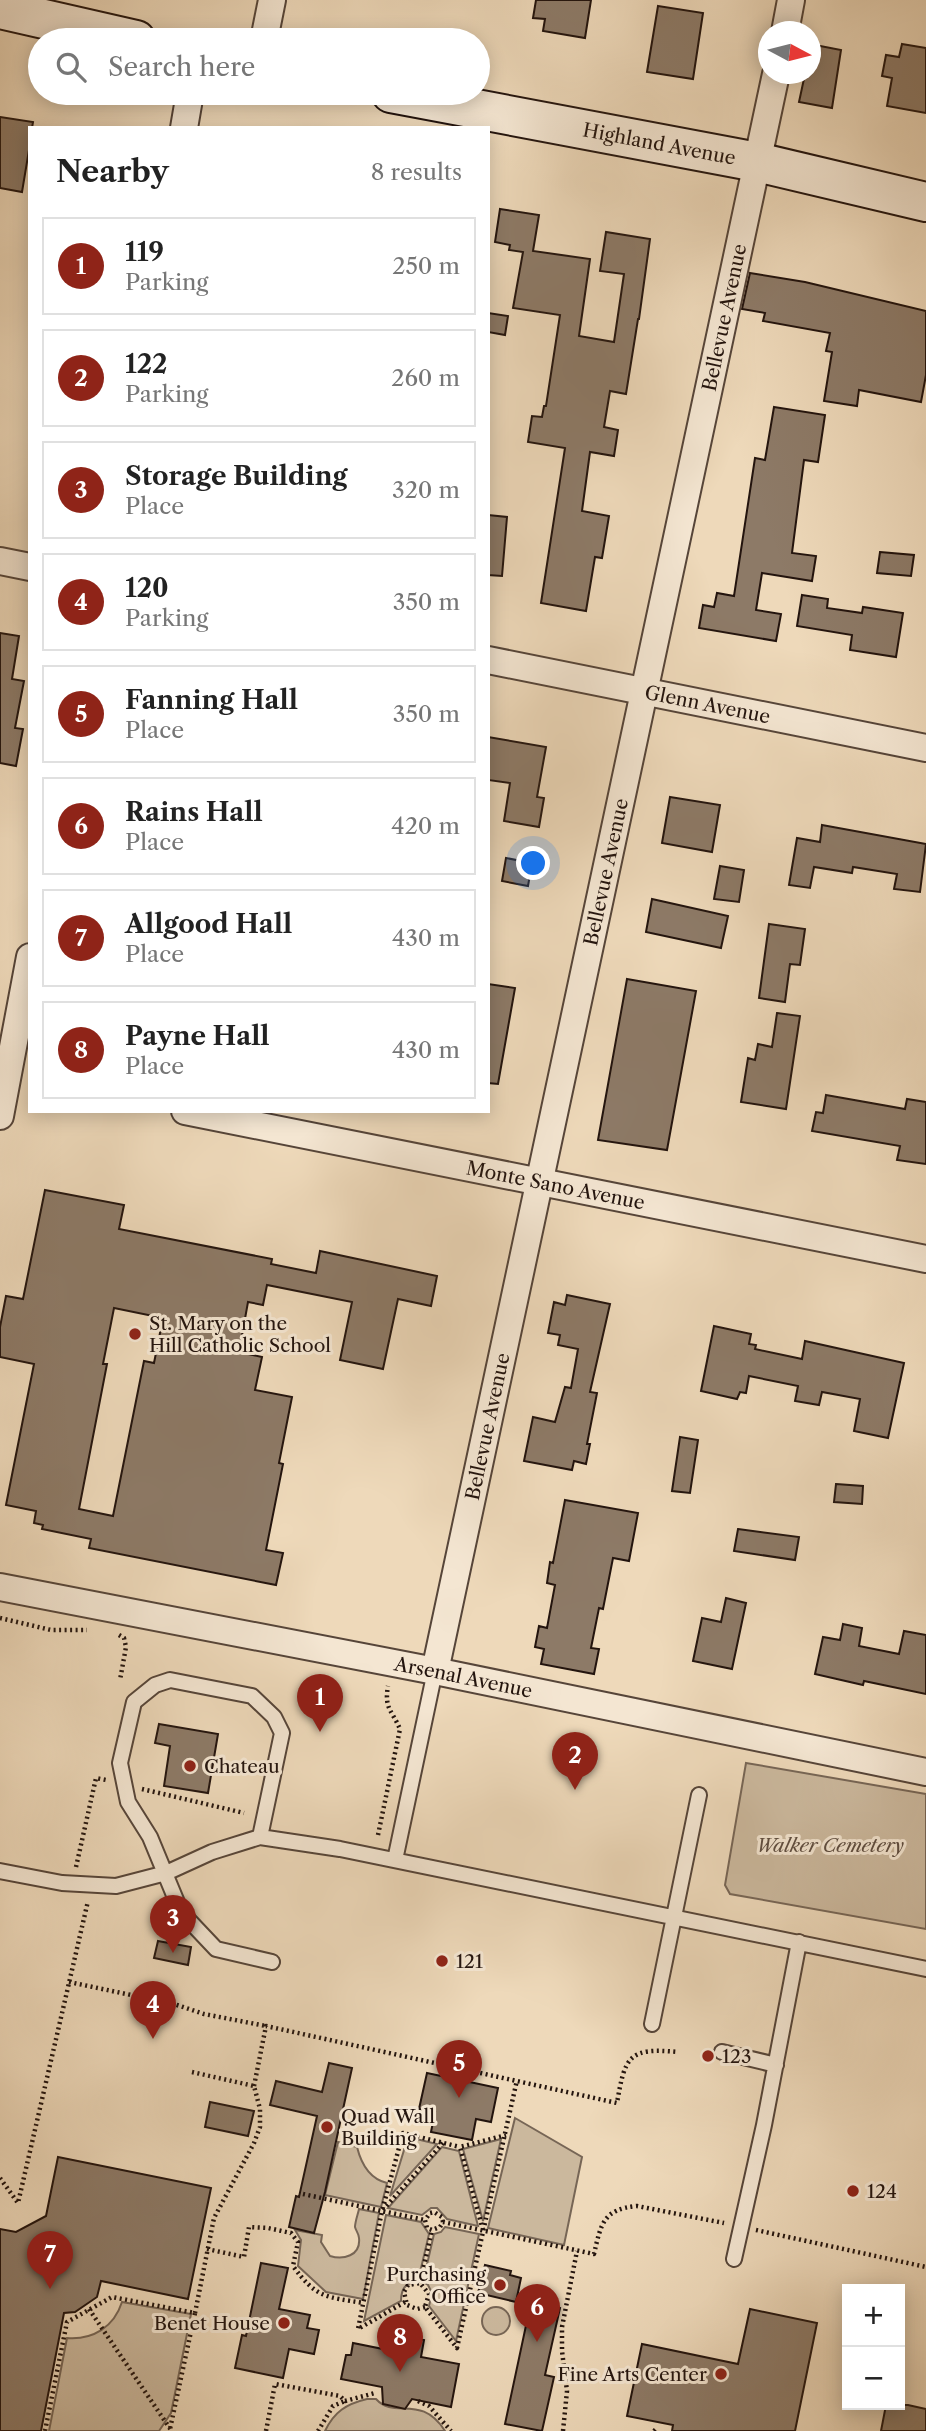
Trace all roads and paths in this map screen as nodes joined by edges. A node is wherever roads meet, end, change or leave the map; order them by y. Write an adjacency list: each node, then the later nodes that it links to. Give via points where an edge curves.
1 (272, 0): 6 (street)
2 (792, 0): 4 (street)
3 (0, 9): 5 (main road)
4 (787, 21)
5 (83, 28)
6 (266, 28)
7 (774, 84): 11 (street, Bellevue Avenue)
8 (188, 105): 10 (street)
9 (455, 105): 11 (main road, Highland Avenue)
10 (184, 126)
11 (757, 162): 12 (main road, Highland Avenue); 16 (street, Bellevue Avenue)
12 (926, 202)
13 (0, 561): 14 (street)
14 (28, 567)
15 (490, 660): 16 (street, Glenn Avenue)
16 (645, 691): 17 (street, Glenn Avenue); 22 (street, Bellevue Avenue)
17 (926, 748)
18 (28, 970): 19 (street)
19 (12, 1077): 21 (street)
20 (195, 1113): 22 (street, Monte Sano Avenue)
21 (0, 1116)
22 (540, 1182): 23 (street, Monte Sano Avenue); 28 (street, Bellevue Avenue)
23 (926, 1259)
24 (0, 1587): 28 (street, Arsenal Avenue)
25 (0, 1618): 26 (path, via 51,1630)
26 (92, 1630)
27 (109, 1632): 29 (path, via 124,1638)
28 (436, 1671): 31 (street, Arsenal Avenue); 38 (lane)
29 (120, 1680)
30 (396, 1684): 36 (path, via 388,1684 386,1698 387,1709 400,1728)
31 (926, 1772)
32 (106, 1780): 39 (path, via 96,1778)
33 (141, 1788): 35 (path)
34 (699, 1795): 43 (lane)
35 (244, 1813)
36 (378, 1835)
37 (260, 1837): 38 (lane); 41 (lane); 41 (lane, via 282,1732 274,1717 252,1696 170,1680 155,1685 134,1702 120,1763 128,1802)
38 (395, 1860): 43 (lane)
39 (75, 1868)
40 (0, 1871): 41 (lane, via 62,1883 116,1886)
41 (166, 1873): 45 (lane, via 181,1912 216,1949)
42 (88, 1900): 47 (path)
43 (674, 1918): 44 (lane); 48 (lane)
44 (799, 1942): 46 (lane); 52 (lane)
45 (272, 1962)
46 (926, 1969)
47 (69, 1982): 49 (path); 59 (path, via 18,2203)
48 (652, 2024)
49 (266, 2026): 54 (path); 55 (path)
50 (678, 2052): 54 (path, via 661,2050 634,2056 623,2069 617,2103)
51 (722, 2052): 52 (lane)
52 (776, 2066): 69 (lane)
53 (192, 2072): 55 (path)
54 (517, 2080): 56 (path)
55 (254, 2086): 66 (path, via 260,2127 214,2218)
56 (506, 2135): 58 (path); 65 (path)
57 (443, 2143): 58 (path); 61 (path); 61 (path, via 403,2133)
58 (460, 2147): 65 (path)
59 (0, 2178)
60 (303, 2194): 61 (path)
61 (382, 2211): 62 (path); 72 (path)
62 (425, 2220): 63 (path, via 434,2212); 64 (path)
63 (443, 2222): 64 (path); 65 (path)
64 (432, 2230): 70 (path)
65 (483, 2231): 67 (path); 73 (path, via 457,2347)
66 (207, 2249): 72 (path, via 244,2257 249,2227 292,2233 298,2242 293,2266 313,2291); 75 (path)
67 (567, 2249)
68 (577, 2251): 84 (path, via 562,2327 567,2390)
69 (734, 2259)
70 (420, 2283): 71 (path, via 405,2289); 73 (path, via 429,2294)
71 (405, 2302): 72 (path, via 358,2329); 73 (path, via 410,2308)
72 (364, 2303)
73 (425, 2307)
74 (89, 2309): 75 (path, via 112,2297); 79 (path); 80 (path, via 66,2322)
75 (195, 2313): 79 (path)
76 (375, 2393): 77 (path)
77 (345, 2401): 81 (path, via 340,2396 275,2384); 82 (path, via 333,2406)
78 (418, 2401): 83 (path, via 429,2406)
79 (171, 2430)
80 (45, 2431)
81 (266, 2431)
82 (318, 2431)
83 (451, 2431)
84 (562, 2431)

